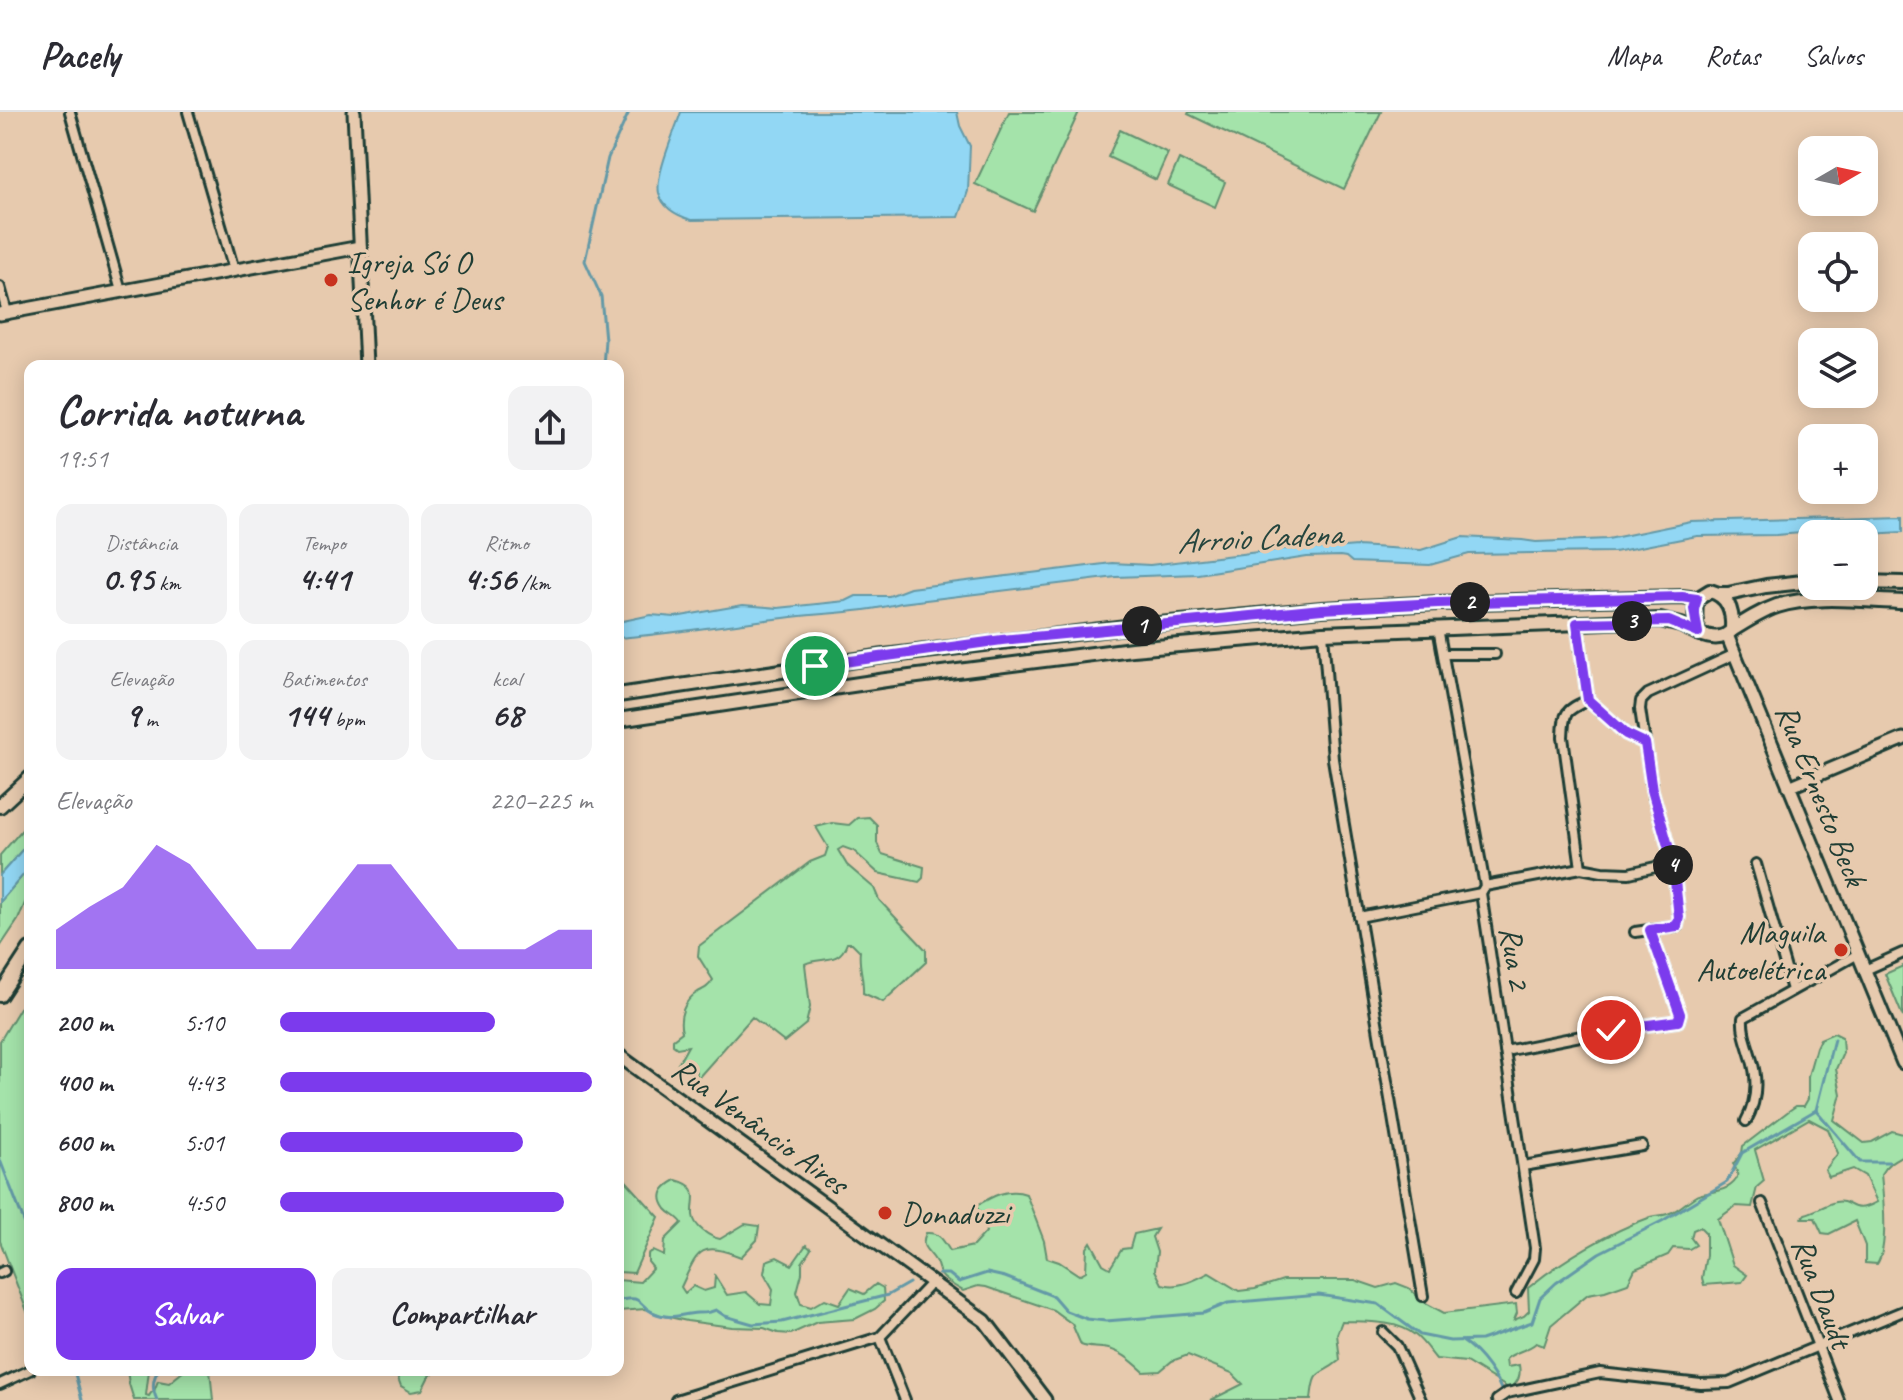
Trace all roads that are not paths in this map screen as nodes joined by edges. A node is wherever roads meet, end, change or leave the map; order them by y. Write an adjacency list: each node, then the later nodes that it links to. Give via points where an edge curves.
1 (70, 112): 7 (street)
2 (188, 112): 5 (street)
3 (354, 112): 4 (street)
4 (360, 247): 5 (street); 9 (street)
5 (234, 270): 7 (street)
6 (0, 287): 8 (street)
7 (121, 291): 8 (street)
8 (3, 313)
9 (366, 360)
10 (1878, 582): 12 (main road)
11 (1798, 583): 13 (main road)
12 (1903, 583)
13 (1720, 594): 14 (main road, via 1710,591); 20 (main road, via 1733,617)
14 (1697, 599): 19 (main road); 24 (main road, via 1322,609 1002,640)
15 (1903, 602): 20 (main road, via 1778,605)
16 (1577, 623): 17 (main road); 19 (main road, via 1669,621); 25 (street)
17 (1438, 628): 18 (main road); 21 (street, Rua 2)
18 (1323, 633): 26 (main road, via 1132,649); 36 (street, via 1333,759)
19 (1698, 633): 20 (main road, via 1720,638)
20 (1730, 633): 23 (street, Rua Ernesto Beck)
21 (1443, 654): 22 (street); 35 (street, Rua 2)
22 (1495, 654)
23 (1735, 654): 28 (street, via 1648,694 1640,709); 30 (street, Rua Ernesto Beck)
24 (624, 694)
25 (1588, 700): 28 (street, via 1626,734); 34 (street, via 1569,709 1563,737)
26 (624, 719)
27 (1903, 739): 30 (street)
28 (1645, 743): 32 (street)
29 (24, 784): 31 (main road)
30 (1789, 787): 40 (street, Rua Ernesto Beck)
31 (0, 806)
32 (1673, 863): 34 (street, via 1629,873); 37 (street, via 1679,923)
33 (1756, 864): 43 (street)
34 (1581, 868): 35 (street)
35 (1483, 890): 36 (street); 45 (street, Rua 2)
36 (1359, 917): 54 (street)
37 (1650, 930): 38 (street); 45 (street, via 1678,1021)
38 (1635, 932)
39 (1903, 953): 42 (street)
40 (1858, 954): 42 (street, Rua Ernesto Beck); 43 (street)
41 (24, 958): 44 (main road)
42 (1865, 970): 47 (street, Rua Ernesto Beck)
43 (1792, 990): 48 (street, via 1743,1018 1756,1088)
44 (0, 995)
45 (1505, 1051): 50 (street, Rua 2)
46 (624, 1059): 52 (street, Rua Venâncio Aires)
47 (1903, 1063)
48 (1746, 1121)
49 (1642, 1146): 50 (street)
50 (1523, 1166): 53 (street, Rua 2, via 1535,1248)
51 (1762, 1203): 58 (street, Rua Daudt)
52 (932, 1282): 57 (street); 63 (street, Rua Venâncio Aires, via 985,1321)
53 (1516, 1293)
54 (1423, 1296)
55 (1903, 1311): 58 (street)
56 (1383, 1332): 64 (street, via 1397,1346)
57 (880, 1337): 61 (street); 62 (street)
58 (1818, 1346): 65 (street, via 1729,1383 1600,1373 1507,1393); 66 (street, Rua Daudt)
59 (24, 1373): 60 (street)
60 (0, 1384)
61 (676, 1400)
62 (905, 1400)
63 (1045, 1400)
64 (1421, 1400)
65 (1497, 1400)
66 (1839, 1400)

